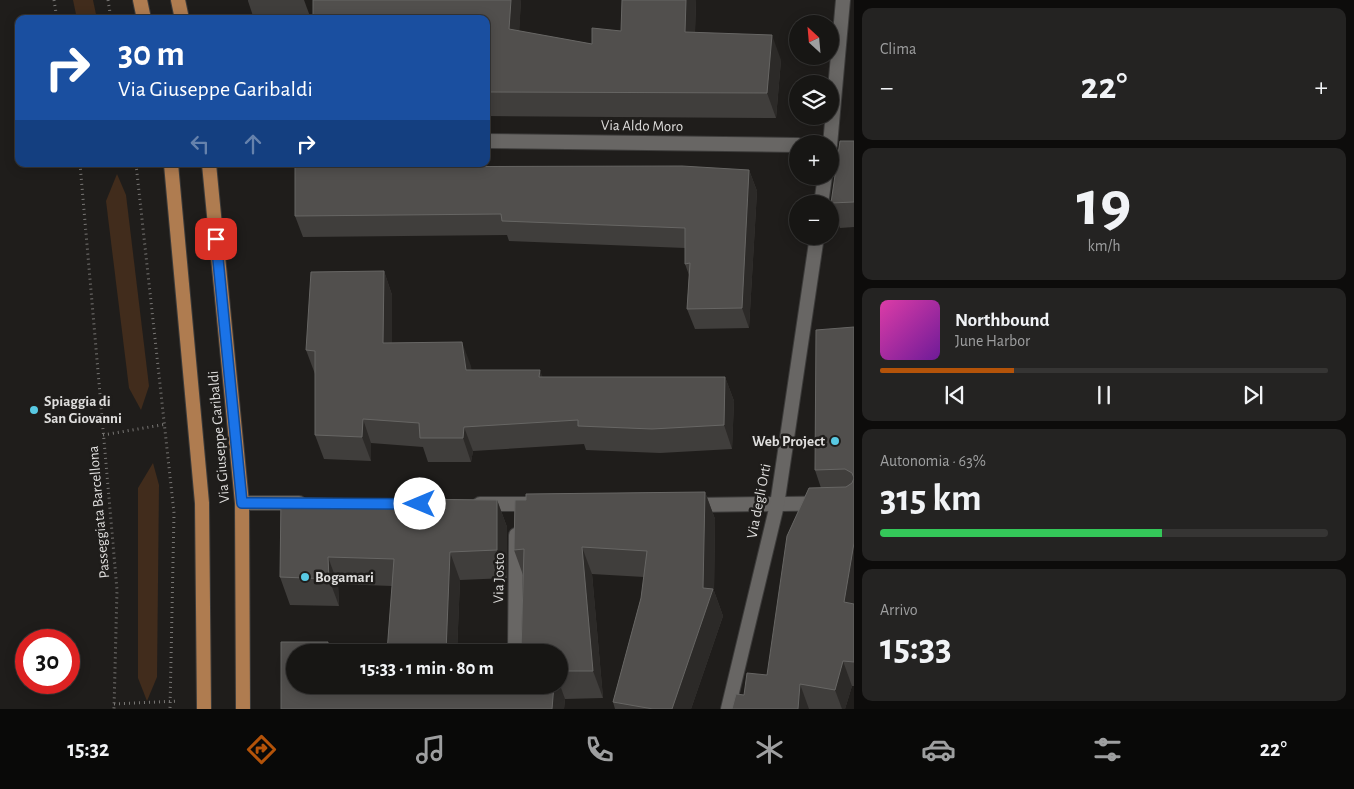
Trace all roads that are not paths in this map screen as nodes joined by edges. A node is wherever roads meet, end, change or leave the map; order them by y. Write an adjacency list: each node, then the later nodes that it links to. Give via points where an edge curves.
1 (140, 0): 4 (main road)
2 (178, 0): 5 (main road)
3 (843, 0): 6 (street)
4 (143, 15)
5 (181, 15)
6 (831, 135)
7 (490, 141): 8 (street, Via Aldo Moro)
8 (789, 145)
9 (839, 145): 10 (street)
10 (846, 145)
11 (171, 167): 23 (main road, Via Giuseppe Garibaldi, via 202,507)
12 (209, 167): 14 (main road, Via Giuseppe Garibaldi)
13 (816, 245): 20 (street, Via degli Orti)
14 (242, 503): 15 (street); 24 (main road, Via Giuseppe Garibaldi)
15 (314, 503)
16 (854, 503): 20 (street)
17 (468, 504): 21 (street)
18 (545, 504): 21 (street)
19 (680, 505): 20 (street)
20 (777, 505): 25 (street, Via degli Orti)
21 (516, 513): 22 (street, Via Josto)
22 (515, 644)
23 (204, 704)
24 (242, 709)
25 (728, 709)

